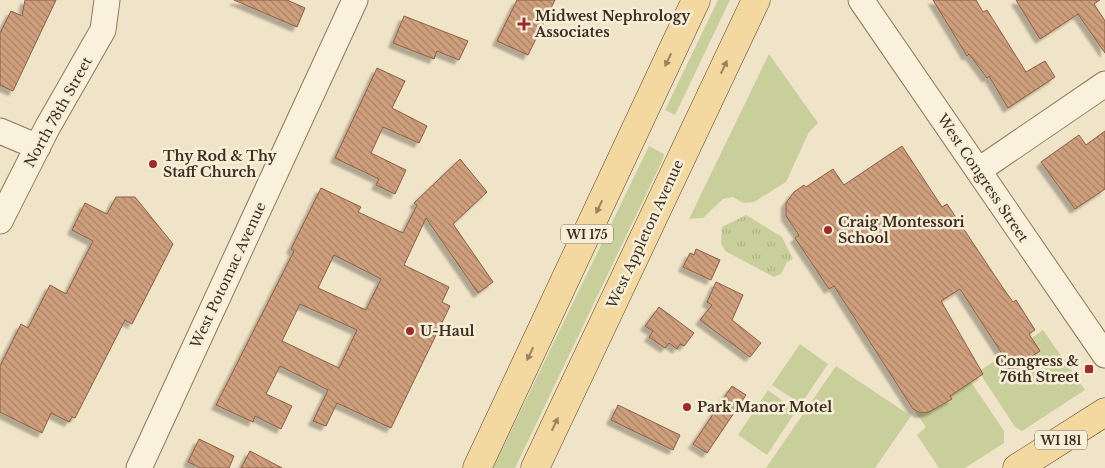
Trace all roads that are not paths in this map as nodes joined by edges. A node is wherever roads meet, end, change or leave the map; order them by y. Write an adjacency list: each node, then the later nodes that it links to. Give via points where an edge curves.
1 (107, 0): 8 (street, North 78th Street, via 103,30)
2 (355, 0): 13 (street, West Potomac Avenue)
3 (696, 0): 14 (main road, WI 175, one-way to 14)
4 (756, 0): 15 (main road, West Appleton Avenue, one-way to 4)
5 (861, 0): 9 (street, West Congress Street)
6 (1105, 84): 9 (street)
7 (0, 130): 8 (street)
8 (38, 147): 10 (street, North 78th Street)
9 (978, 170): 11 (street, West Congress Street)
10 (0, 221)
11 (1105, 355)
12 (1105, 412): 16 (main road, WI 181)
13 (139, 468)
14 (477, 468)
15 (535, 468)
16 (1017, 468)

